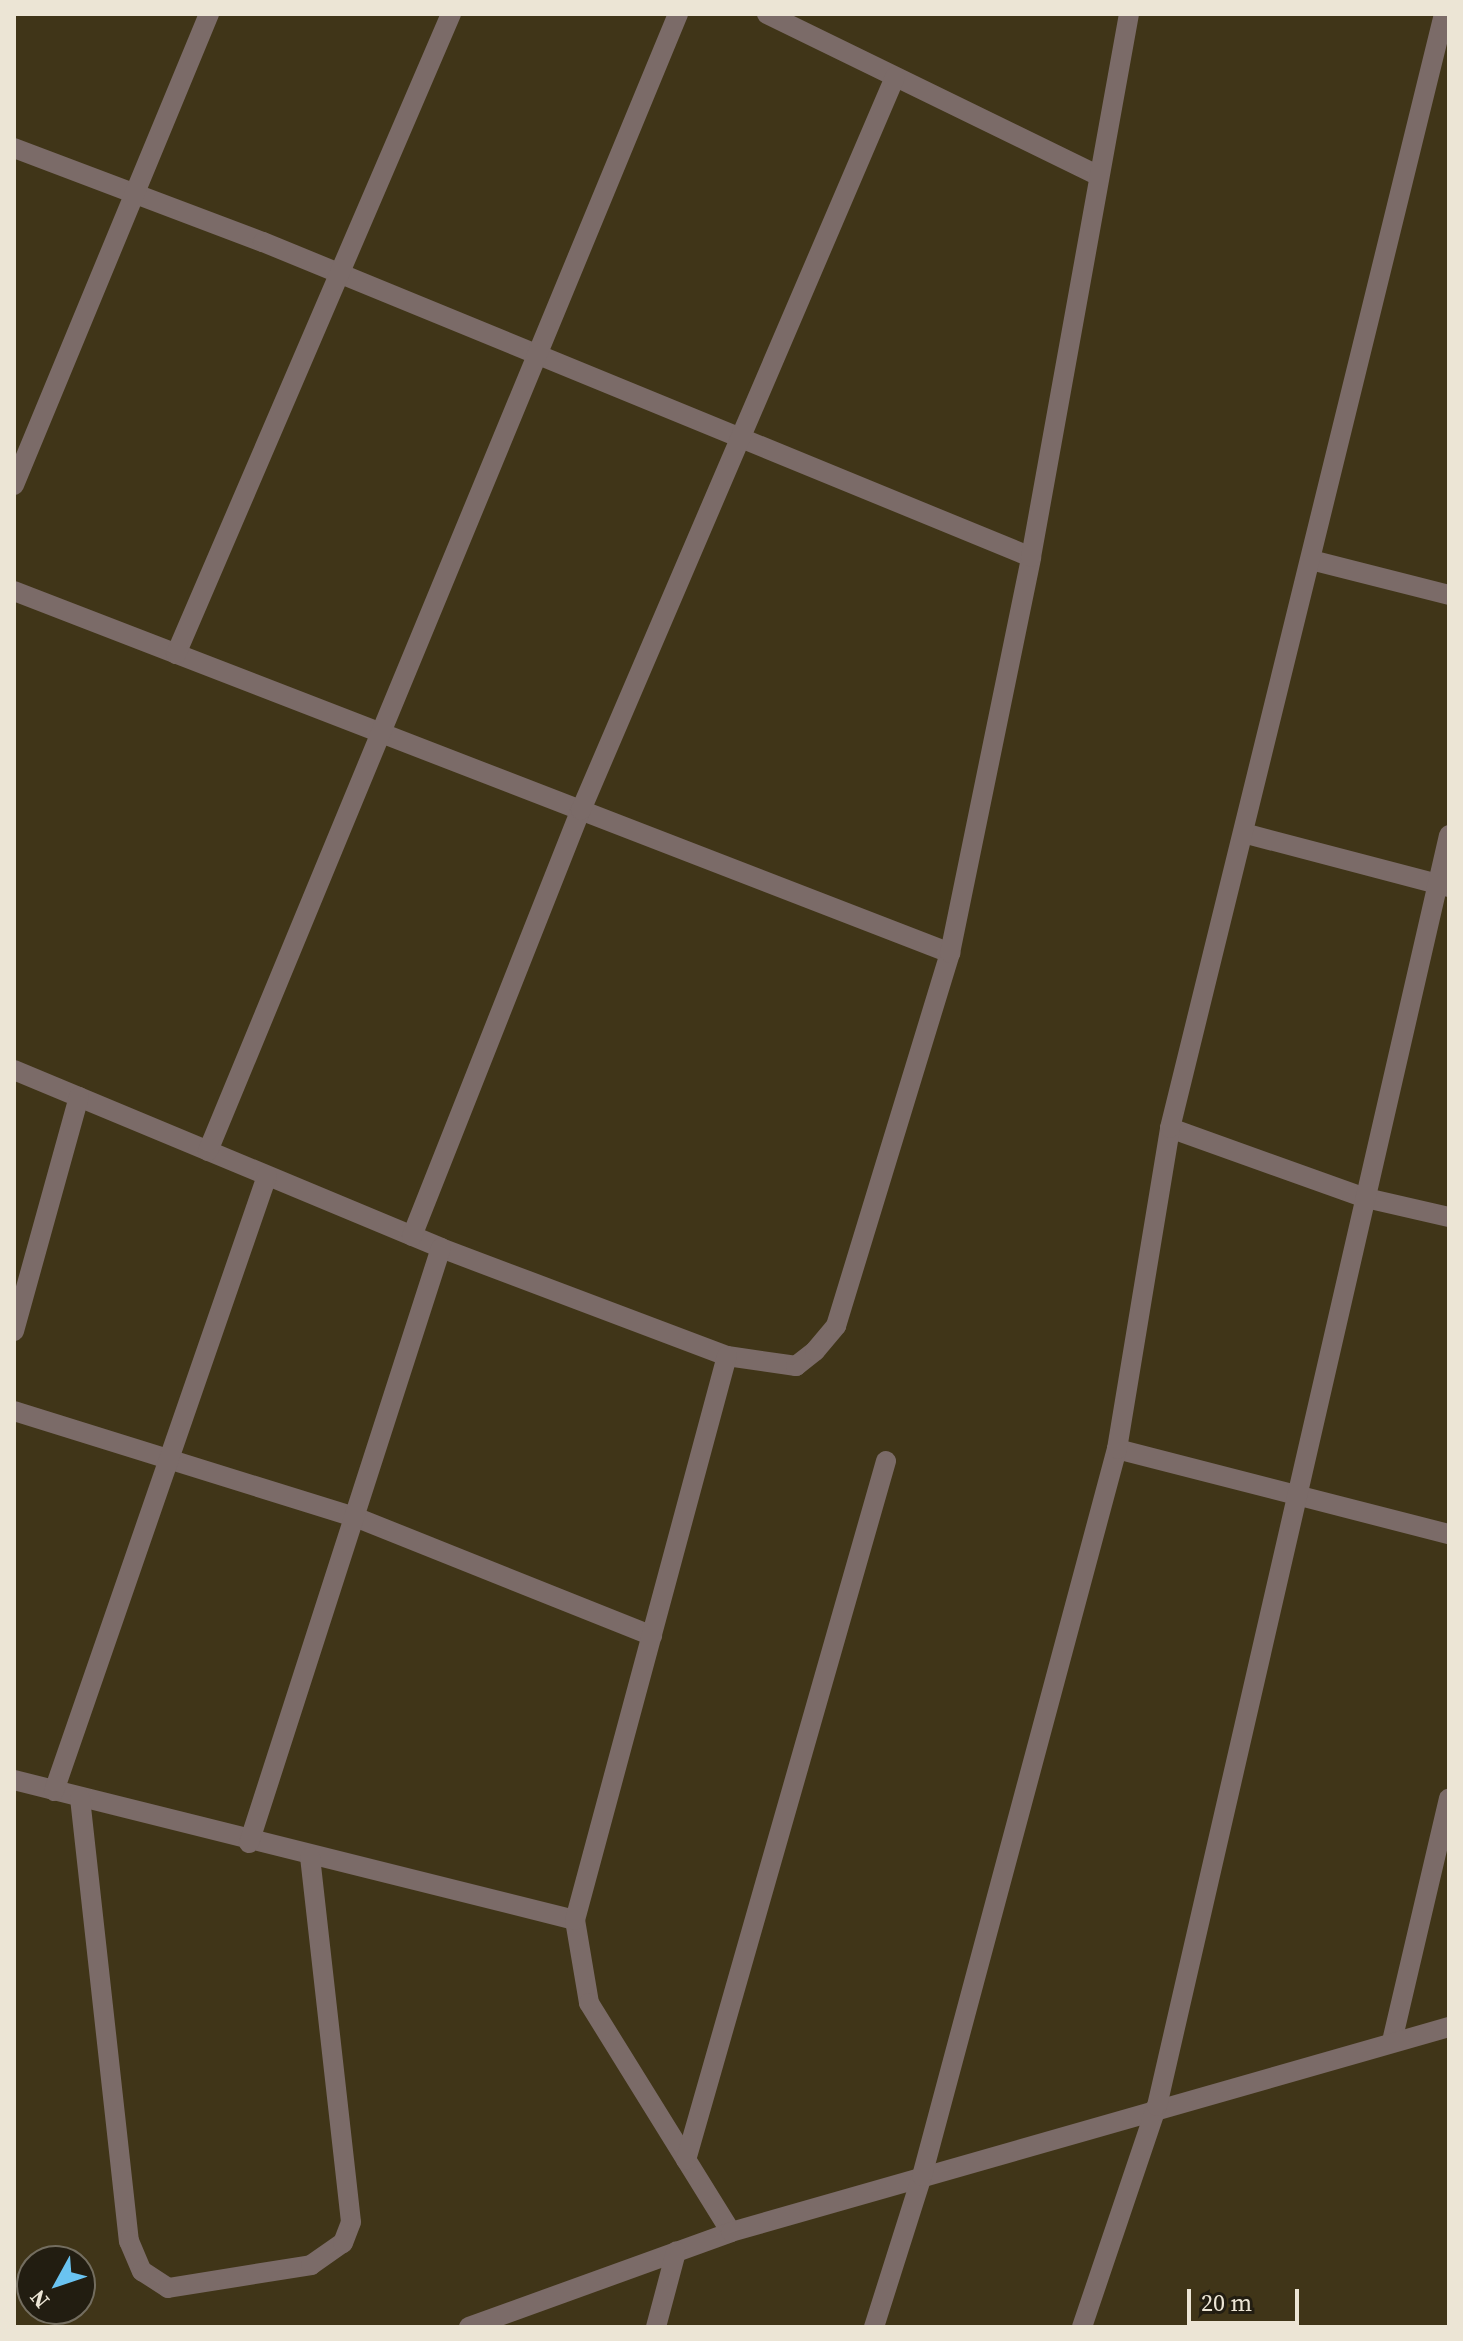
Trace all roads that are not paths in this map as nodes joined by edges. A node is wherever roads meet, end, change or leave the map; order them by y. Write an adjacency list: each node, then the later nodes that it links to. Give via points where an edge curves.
1 (209, 14): 10 (street)
2 (451, 14): 11 (street)
3 (678, 14): 12 (street)
4 (767, 14): 7 (street)
5 (1129, 14): 9 (street)
6 (1444, 14): 16 (street)
7 (895, 77): 9 (street); 13 (street)
8 (14, 148): 10 (street)
9 (1099, 176): 15 (street)
10 (139, 195): 11 (street); 14 (street)
11 (338, 273): 12 (street); 19 (street)
12 (536, 354): 13 (street); 20 (street)
13 (742, 439): 15 (street); 21 (street)
14 (14, 485)
15 (1031, 557): 25 (street)
16 (1315, 561): 18 (street); 22 (street)
17 (14, 591): 19 (street)
18 (1449, 595)
19 (176, 654): 20 (street)
20 (386, 735): 21 (street); 29 (street)
21 (581, 810): 25 (street); 33 (street)
22 (1247, 834): 24 (street); 28 (street)
23 (1449, 835): 24 (street)
24 (1443, 886): 31 (street)
25 (950, 953): 36 (street, via 836,1326 796,1366)
26 (14, 1070): 27 (street)
27 (79, 1097): 29 (street); 35 (street)
28 (1170, 1128): 31 (street); 38 (street)
29 (208, 1151): 30 (street)
30 (267, 1176): 33 (street); 39 (street)
31 (1366, 1198): 32 (street); 41 (street)
32 (1449, 1217)
33 (412, 1236): 34 (street)
34 (441, 1248): 36 (street); 42 (street)
35 (14, 1331)
36 (727, 1356): 44 (street)
37 (14, 1411): 39 (street)
38 (1117, 1449): 41 (street); 56 (street)
39 (168, 1459): 42 (street); 46 (street)
40 (886, 1461): 55 (street)
41 (1292, 1493): 43 (street); 54 (street)
42 (355, 1517): 44 (street); 49 (street)
43 (1449, 1534)
44 (652, 1636): 51 (street)
45 (14, 1780): 46 (street)
46 (54, 1791): 47 (street)
47 (80, 1798): 49 (street); 50 (street, via 129,2241 142,2271 168,2288 311,2265 343,2243 351,2222)
48 (1449, 1798): 53 (street)
49 (249, 1843): 50 (street)
50 (310, 1857): 51 (street)
51 (575, 1920): 55 (street, via 589,2003)
52 (1444, 2033): 53 (street)
53 (1393, 2037): 54 (street)
54 (1157, 2106): 56 (street); 62 (street)
55 (686, 2160): 57 (street)
56 (922, 2176): 57 (street); 61 (street)
57 (731, 2232): 58 (street)
58 (676, 2252): 59 (street); 60 (street)
59 (469, 2327)
60 (656, 2327)
61 (874, 2327)
62 (1082, 2327)

